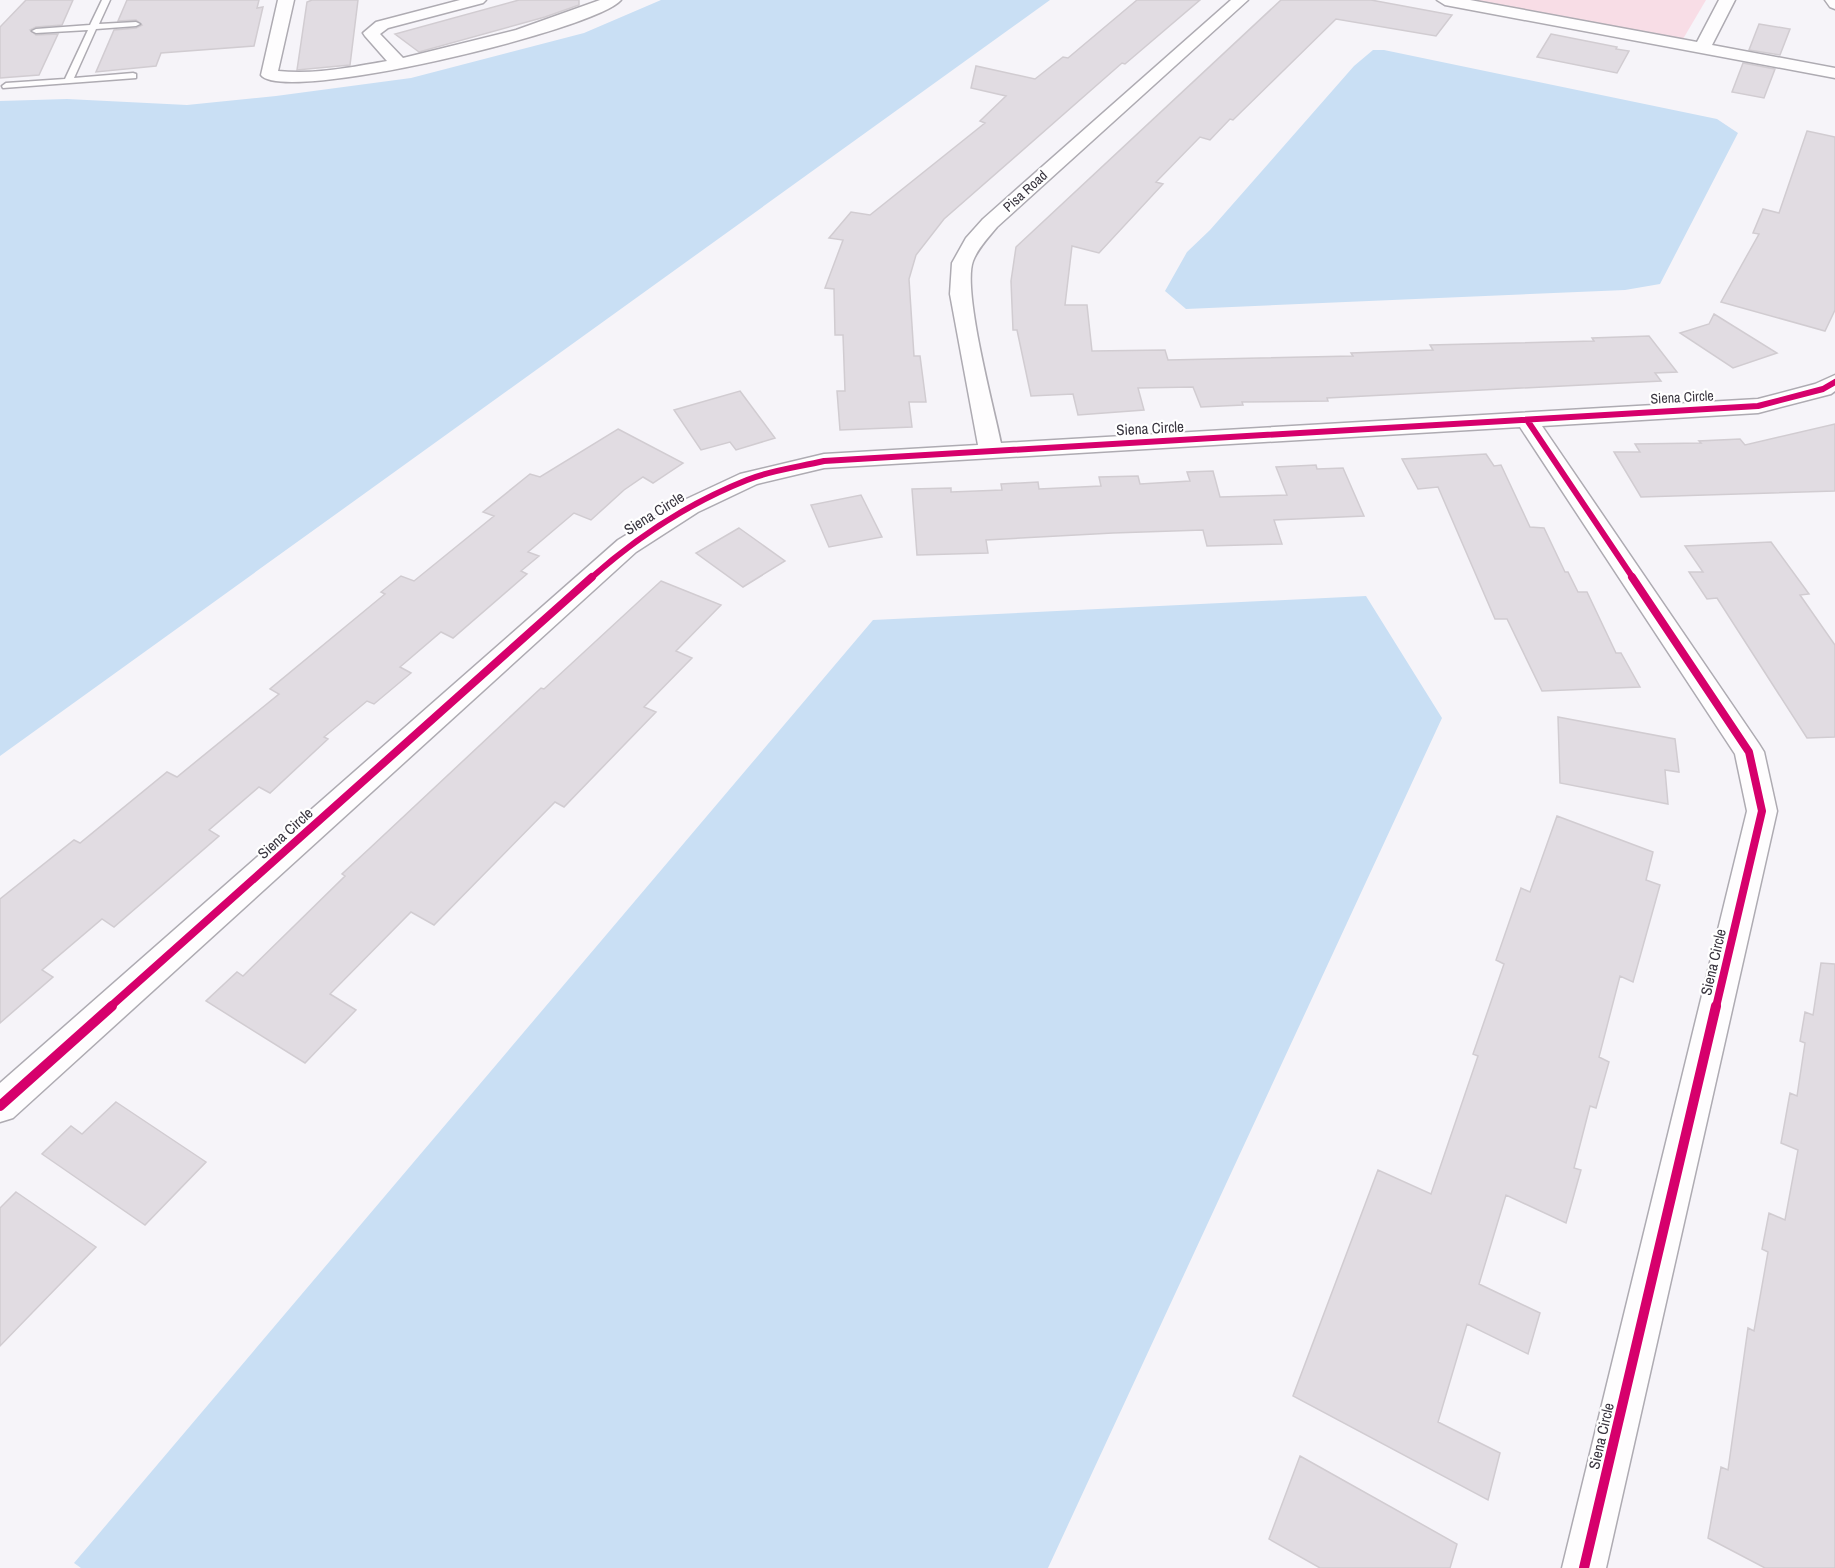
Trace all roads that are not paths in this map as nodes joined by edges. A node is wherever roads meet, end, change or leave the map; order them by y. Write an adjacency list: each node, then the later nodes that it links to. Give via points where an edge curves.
1 (106, 0): 9 (lane)
2 (286, 0): 12 (street, via 269,75 308,79)
3 (478, 0): 12 (street, via 382,25 371,33)
4 (613, 0): 12 (street, via 494,43)
5 (1240, 0): 19 (street, Pisa Road, via 973,242 962,263 960,294)
6 (1445, 0): 11 (street)
7 (1727, 0): 11 (street)
8 (136, 24): 9 (lane)
9 (93, 27): 10 (lane); 15 (lane)
10 (36, 31)
11 (1702, 49): 13 (street)
12 (399, 64)
13 (1835, 73)
14 (133, 76): 15 (lane)
15 (68, 81): 16 (lane)
16 (6, 86)
17 (1835, 382): 18 (street, Siena Circle, via 1824,389 1758,406)
18 (1527, 420): 19 (street, Siena Circle); 21 (street, Siena Circle, via 1749,752 1762,812)
19 (991, 451): 20 (street, Siena Circle, via 825,461 749,479 689,507 627,546)
20 (0, 1106)
21 (1584, 1568)

